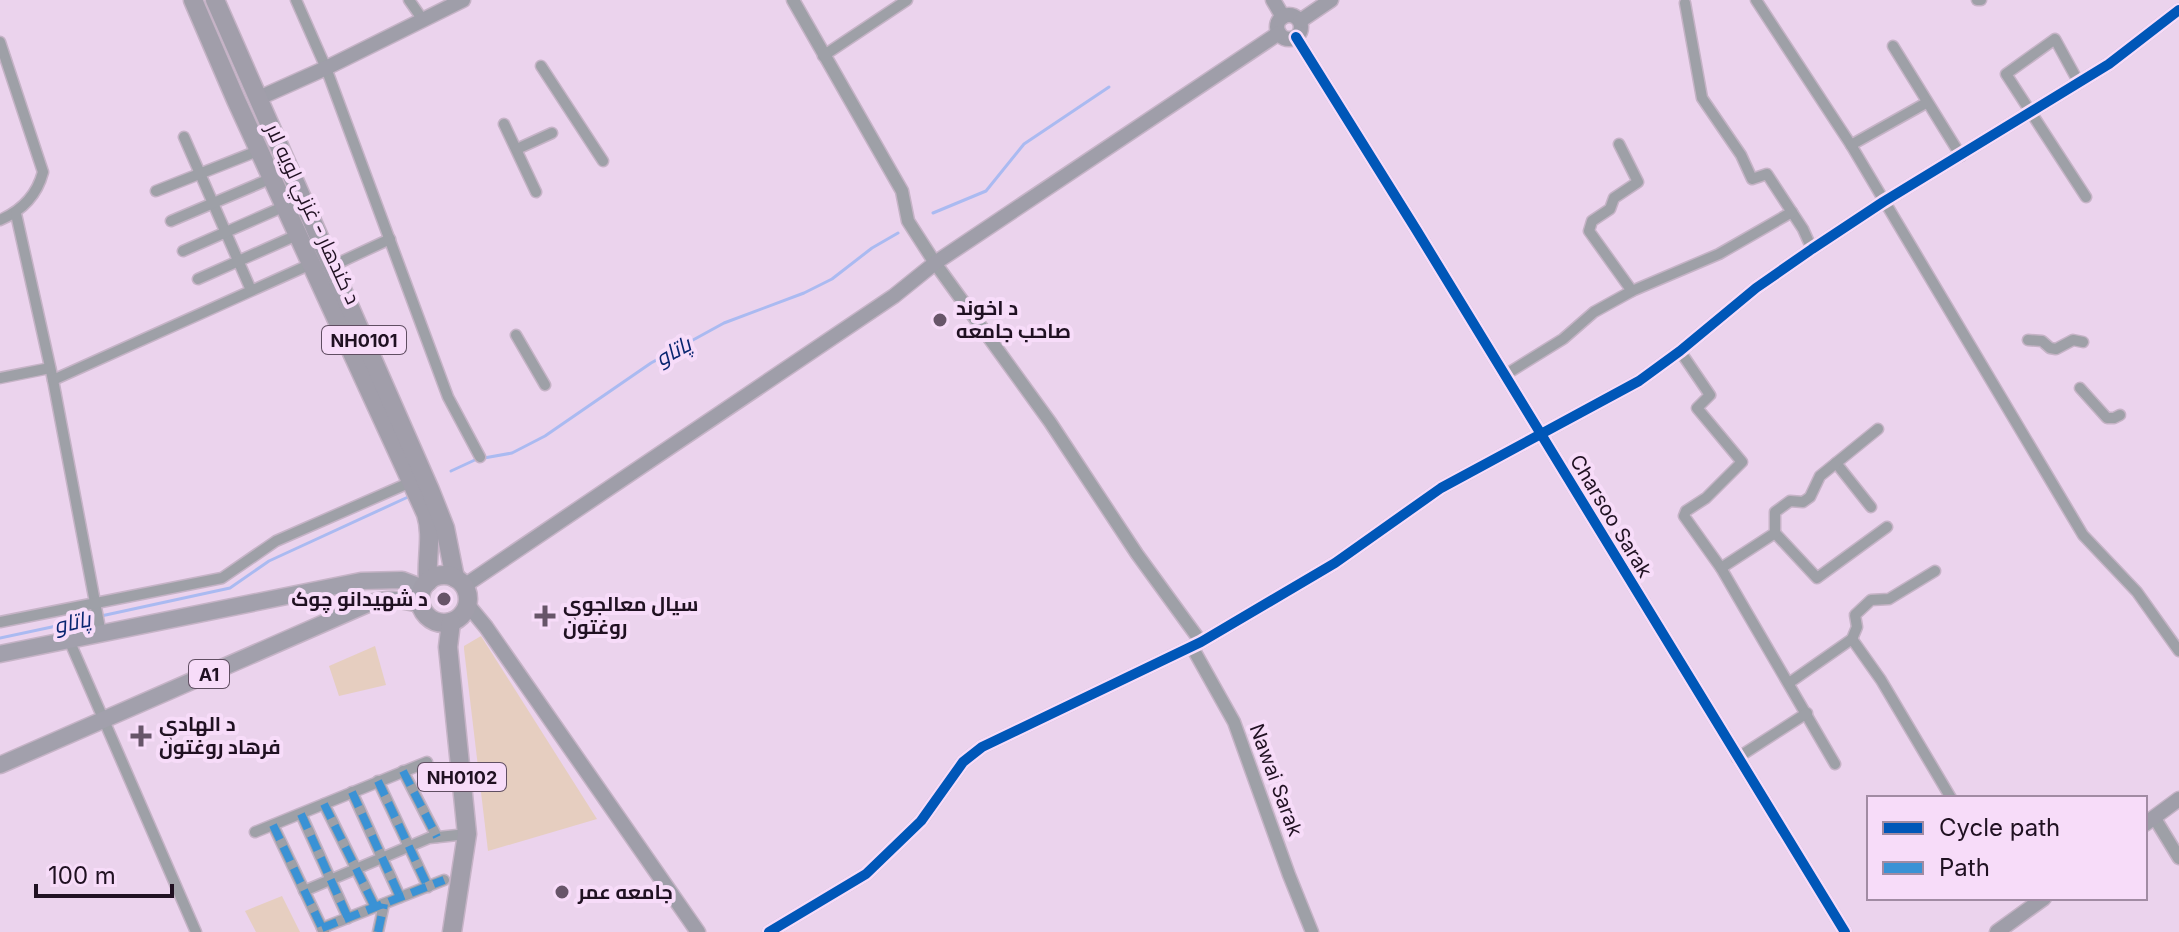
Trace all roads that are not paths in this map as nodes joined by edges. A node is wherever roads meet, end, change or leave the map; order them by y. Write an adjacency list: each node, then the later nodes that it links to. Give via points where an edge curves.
1 (193, 0): 34 (highway, د کندهار - غزني لويه لار / NH0101)
2 (215, 0): 25 (highway, د کندهار - غزني لويه لار / NH0101)
3 (296, 0): 22 (street)
4 (409, 0): 14 (street)
5 (463, 0): 14 (main road)
6 (793, 0): 20 (street, Nawai Sarak)
7 (907, 0): 20 (street)
8 (1273, 0): 13 (main road)
9 (1331, 0): 15 (main road)
10 (1756, 0): 32 (street)
11 (1685, 3): 45 (street, via 1702,98 1752,179 1767,174)
12 (2179, 10): 24 (street)
13 (1283, 17): 15 (main road); 16 (main road)
14 (423, 20): 22 (main road)
15 (1300, 21): 17 (main road)
16 (1279, 33): 17 (main road, via 1287,39); 55 (main road)
17 (1296, 37): 66 (street, Charsoo Sarak)
18 (0, 42): 23 (street)
19 (1893, 46): 26 (street)
20 (823, 56): 55 (street, Nawai Sarak, via 902,191 908,221)
21 (541, 66): 36 (street)
22 (326, 68): 25 (main road); 51 (street)
23 (5, 75): 46 (street, via 43,172)
24 (2079, 83): 27 (street); 27 (street, via 2054,40 2006,74)
25 (259, 98): 57 (highway, د کندهار - غزني لويه لار / NH0101)
26 (1926, 103): 32 (street); 35 (street)
27 (2031, 113): 35 (street); 41 (street)
28 (504, 124): 33 (street)
29 (552, 133): 33 (street)
30 (184, 137): 37 (street)
31 (1619, 144): 60 (street, via 1638,182 1614,198 1589,231)
32 (1851, 145): 42 (street)
33 (517, 149): 40 (street)
34 (260, 150): 37 (street); 38 (highway, د کندهار - غزني لويه لار / NH0101)
35 (1961, 156): 42 (street)
36 (603, 161)
37 (199, 174): 39 (street); 43 (street)
38 (272, 178): 43 (street); 44 (highway, د کندهار - غزني لويه لار / NH0101)
39 (156, 191)
40 (536, 192)
41 (2086, 197)
42 (1883, 202): 52 (street); 91 (street, via 2083,535 2137,592)
43 (212, 204): 48 (street); 49 (street)
44 (285, 206): 49 (street); 50 (highway, د کندهار - غزني لويه لار / NH0101)
45 (1792, 212): 52 (street); 60 (street, via 1719,254)
46 (16, 214): 47 (street); 65 (street)
47 (0, 220)
48 (171, 221)
49 (225, 232): 53 (street); 54 (street)
50 (297, 235): 54 (street); 56 (highway, د کندهار - غزني لويه لار / NH0101)
51 (390, 239): 57 (street); 74 (street, via 448,397)
52 (1812, 249): 64 (street)
53 (183, 251)
54 (238, 261): 58 (street); 59 (street)
55 (935, 263): 82 (main road); 90 (street, Nawai Sarak, via 1050,422)
56 (311, 264): 59 (street); 76 (highway, د کندهار - غزني لويه لار / NH0101)
57 (332, 266): 82 (highway, د کندهار - غزني لويه لار / NH0101, via 445,528)
58 (198, 279)
59 (251, 290): 68 (street)
60 (1632, 291): 66 (street)
61 (516, 335): 69 (street)
62 (2028, 340): 63 (street, via 2056,349 2073,340)
63 (2083, 342)
64 (1680, 351): 73 (street, via 1639,381); 80 (street, via 1710,395 1697,408 1742,462 1684,513)
65 (50, 368): 67 (street); 68 (street)
66 (1505, 375): 73 (street, Charsoo Sarak)
67 (0, 378)
68 (53, 380): 84 (street)
69 (545, 385)
70 (2080, 388): 71 (street, via 2107,418)
71 (2120, 415)
72 (1878, 429): 75 (street)
73 (1541, 435): 90 (street, via 1441,488 1335,563); 96 (street, Charsoo Sarak)
74 (480, 457)
75 (1836, 463): 77 (street); 79 (street, via 1820,476 1810,497 1790,501 1775,512)
76 (411, 482): 83 (highway, د کندهار - غزني لويه لار / NH0101, via 430,527); 84 (street, via 276,541 222,578)
77 (1871, 507)
78 (1887, 527): 79 (street, via 1817,578)
79 (1775, 533): 80 (street)
80 (1721, 568): 93 (street)
81 (1935, 571): 88 (street, via 1889,599 1871,600 1855,615)
82 (462, 589): 83 (highway, via 441,576); 86 (highway, via 458,618); 128 (main road)
83 (424, 592): 86 (highway, via 432,620); 87 (main road, via 402,580 361,581); 95 (main road, A1, via 370,603)
84 (95, 606): 85 (street); 87 (street)
85 (0, 622)
86 (451, 622): 110 (highway, NH0102, via 448,647)
87 (100, 630): 89 (main road)
88 (1852, 639): 93 (street); 103 (street)
89 (69, 640): 92 (main road); 95 (street)
90 (1196, 644): 129 (street, via 982,747 963,762 921,821 866,874); 130 (street, Nawai Sarak, via 1234,722)
91 (2179, 651)
92 (0, 654)
93 (1789, 683): 94 (street)
94 (1807, 713): 96 (street); 98 (street)
95 (104, 720): 99 (main road, A1); 125 (street)
96 (1737, 758): 131 (street, Charsoo Sarak)
97 (427, 762): 100 (street)
98 (1835, 764)
99 (0, 765)
100 (403, 771): 101 (street); 111 (street)
101 (378, 781): 102 (street); 112 (street)
102 (352, 792): 105 (street); 113 (street)
103 (1950, 796)
104 (2179, 799): 107 (main road)
105 (324, 804): 106 (street); 115 (street)
106 (301, 814): 108 (street); 116 (street)
107 (2150, 820): 114 (street)
108 (273, 825): 109 (street); 119 (street)
109 (255, 832)
110 (467, 834): 111 (street); 127 (highway, NH0102)
111 (437, 837): 112 (street)
112 (407, 847): 113 (street); 118 (street)
113 (382, 858): 115 (street); 120 (street)
114 (2179, 858)
115 (355, 869): 116 (street); 122 (street)
116 (330, 880): 119 (street); 123 (street)
117 (444, 880): 118 (street)
118 (428, 887): 120 (street)
119 (304, 891): 124 (street)
120 (400, 897): 122 (street)
121 (2041, 900): 132 (main road)
122 (379, 906): 123 (street); 126 (street)
123 (348, 918): 124 (street)
124 (323, 930)
125 (196, 932)
126 (378, 932)
127 (452, 932)
128 (698, 932)
129 (769, 932)
130 (1312, 932)
131 (1845, 932)
132 (1997, 932)

